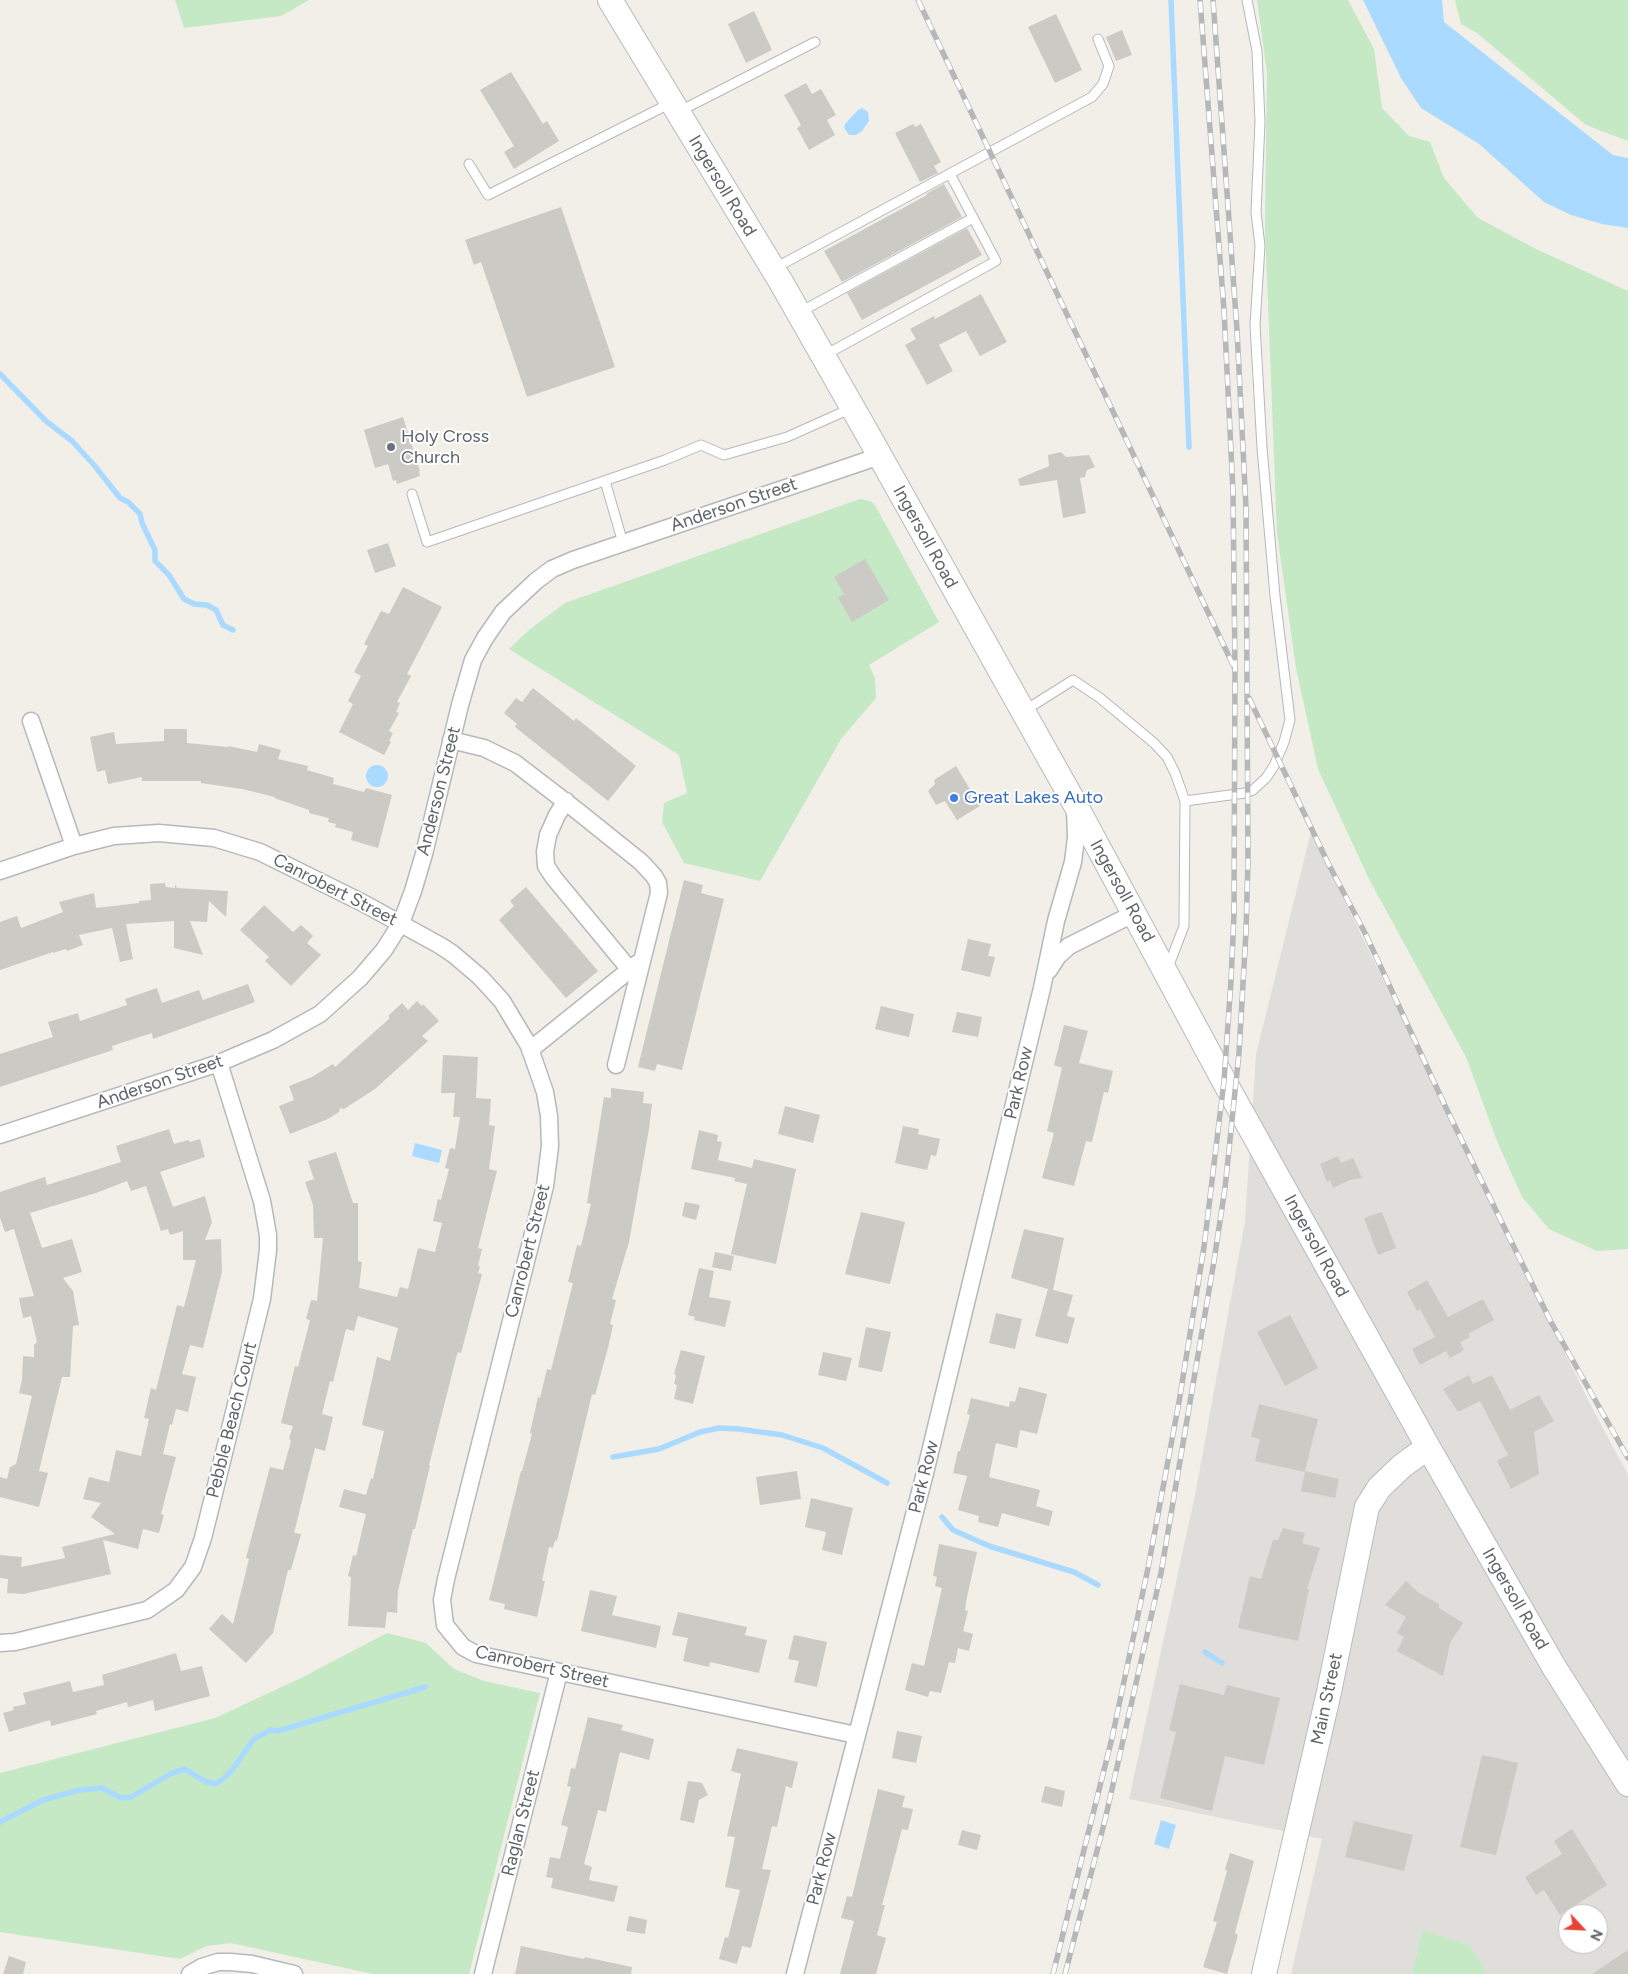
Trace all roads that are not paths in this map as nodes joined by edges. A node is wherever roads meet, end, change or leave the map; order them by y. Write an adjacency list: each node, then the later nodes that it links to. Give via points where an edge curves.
1 (610, 0): 5 (main road, Ingersoll Road)
2 (1247, 0): 21 (lane, via 1258,51 1260,113 1256,212 1260,246 1255,325 1259,392 1290,720 1280,753 1260,785 1245,793)
3 (1098, 39): 7 (lane, via 1108,66 1103,84 1092,97)
4 (815, 42): 5 (lane)
5 (674, 107): 6 (lane, via 488,195); 9 (main road, Ingersoll Road)
6 (468, 164)
7 (950, 174): 8 (lane); 9 (lane)
8 (973, 218): 10 (lane); 11 (lane, via 996,261)
9 (772, 269): 10 (main road, Ingersoll Road)
10 (798, 313): 11 (main road, Ingersoll Road)
11 (822, 356): 12 (main road, Ingersoll Road)
12 (852, 408): 13 (main road, Ingersoll Road); 14 (lane, via 787,437 724,455 701,445)
13 (880, 456): 16 (street, Anderson Street); 17 (main road, Ingersoll Road)
14 (604, 481): 15 (lane, via 427,542); 16 (lane)
15 (412, 494)
16 (624, 543): 19 (street, Anderson Street, via 552,569 503,612 473,660)
17 (1023, 712): 21 (lane, via 1073,680 1154,743 1167,758); 22 (main road, Ingersoll Road)
18 (32, 721): 23 (street)
19 (451, 740): 20 (street, via 502,756); 26 (street, Anderson Street, via 424,854)
20 (566, 801): 27 (street, via 548,835 546,866); 27 (street, via 641,862 658,883 659,894)
21 (1185, 801): 28 (lane, via 1184,926)
22 (1075, 804): 25 (main road, Ingersoll Road); 29 (street, Park Row, via 1073,862)
23 (74, 846): 24 (street, Canrobert Street); 26 (street, Canrobert Street, via 114,836 150,833 220,840 260,852 293,867)
24 (0, 871)
25 (1135, 913): 28 (main road, Ingersoll Road); 29 (street, Park Row, via 1069,946 1058,956)
26 (401, 923): 30 (street, Canrobert Street, via 453,954 480,977 513,1017); 31 (street, Anderson Street, via 362,976 320,1014 273,1040)
27 (636, 965): 30 (street); 32 (street)
28 (1166, 973): 34 (main road, Ingersoll Road)
29 (1044, 978): 37 (street, Park Row, via 925,1473)
30 (530, 1050): 36 (street, Canrobert Street, via 545,1092 549,1116 550,1146 545,1186 442,1600 445,1625 455,1640 469,1651)
31 (219, 1063): 33 (street, Anderson Street); 35 (street, Pebble Beach Court, via 262,1201 268,1250 262,1298 193,1567 176,1590 147,1610)
32 (616, 1065)
33 (0, 1135)
34 (1428, 1447): 38 (main road, Ingersoll Road, via 1554,1667); 43 (main road, Main Street, via 1379,1488 1367,1507 1330,1692)
35 (0, 1643)
36 (558, 1672): 37 (street, Canrobert Street); 41 (street, Raglan Street)
37 (856, 1735): 42 (street, Park Row)
38 (1628, 1784)
39 (190, 1974): 40 (street, via 210,1965 231,1962)
40 (294, 1974)
41 (482, 1974)
42 (795, 1974)
43 (1264, 1974)

